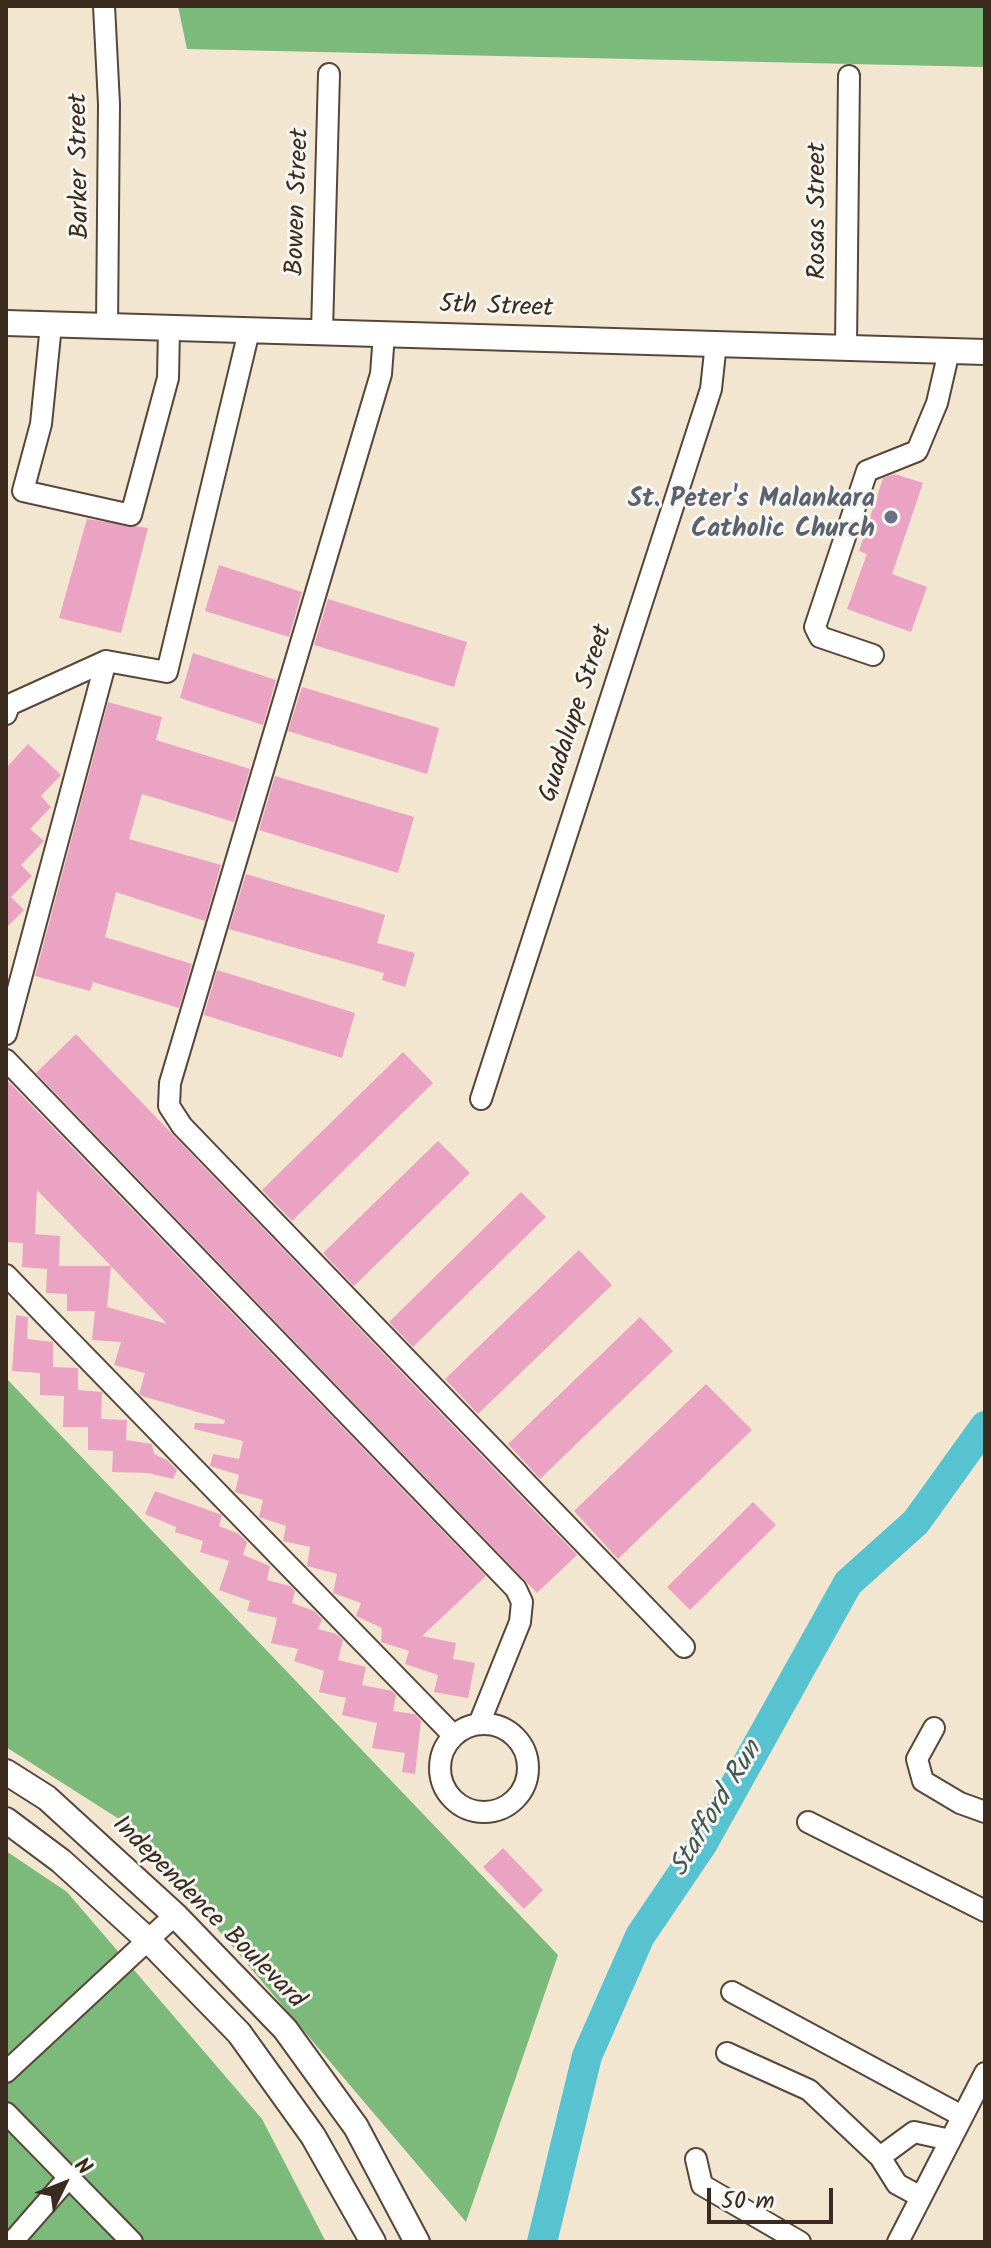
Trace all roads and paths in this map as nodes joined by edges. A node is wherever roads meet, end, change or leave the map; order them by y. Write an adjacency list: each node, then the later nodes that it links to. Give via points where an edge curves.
1 (104, 6): 6 (street, Barker Street, via 109,104)
2 (329, 74): 9 (street, Bowen Street)
3 (849, 76): 12 (street, Rosas Street)
4 (6, 323): 5 (main road, 5th Street)
5 (51, 325): 6 (main road, 5th Street); 7 (street, via 41,424 23,491 131,515 168,378)
6 (107, 327): 7 (main road, 5th Street)
7 (169, 328): 8 (main road, 5th Street)
8 (249, 331): 9 (main road, 5th Street); 16 (street, via 167,672)
9 (322, 331): 10 (main road, 5th Street)
10 (384, 334): 11 (main road, 5th Street); 22 (street, via 381,374 170,1083 169,1106 193,1138)
11 (716, 343): 12 (main road, 5th Street); 20 (street, Guadalupe Street, via 711,389)
12 (846, 346): 13 (main road, 5th Street)
13 (949, 351): 14 (main road, 5th Street); 15 (street, via 937,403 917,451 867,471 815,627 820,637)
14 (985, 352)
15 (873, 655)
16 (106, 661): 17 (street, via 9,705); 18 (street)
17 (6, 714)
18 (6, 1034)
19 (6, 1060): 23 (street, via 516,1589 522,1602 520,1622)
20 (481, 1099)
21 (6, 1275): 25 (street)
22 (684, 1647)
23 (479, 1724): 25 (street); 25 (street, via 497,1725 516,1737 528,1758 527,1781 514,1801 494,1812 471,1811 451,1799 440,1778 440,1755)
24 (934, 1728): 27 (street, via 917,1759 923,1781)
25 (453, 1735)
26 (6, 1772): 31 (main road, Independence Boulevard, via 47,1798)
27 (985, 1812)
28 (6, 1820): 32 (main road, via 61,1861)
29 (808, 1822): 30 (street)
30 (985, 1911)
31 (175, 1915): 32 (street); 47 (main road, Independence Boulevard, via 285,2029 356,2127)
32 (149, 1941): 35 (street); 46 (main road, via 239,2033 313,2136)
33 (732, 1992): 38 (street)
34 (727, 2053): 40 (street, via 809,2090)
35 (6, 2072)
36 (983, 2083): 38 (street)
37 (6, 2113): 42 (street)
38 (962, 2116): 39 (street)
39 (950, 2140): 40 (street, via 914,2132); 43 (street)
40 (880, 2157): 43 (street, via 897,2184)
41 (696, 2159): 48 (street, via 702,2185)
42 (69, 2177): 44 (street); 45 (street)
43 (921, 2197): 49 (street)
44 (13, 2241)
45 (132, 2242)
46 (373, 2242)
47 (417, 2242)
48 (800, 2242)
49 (898, 2242)

